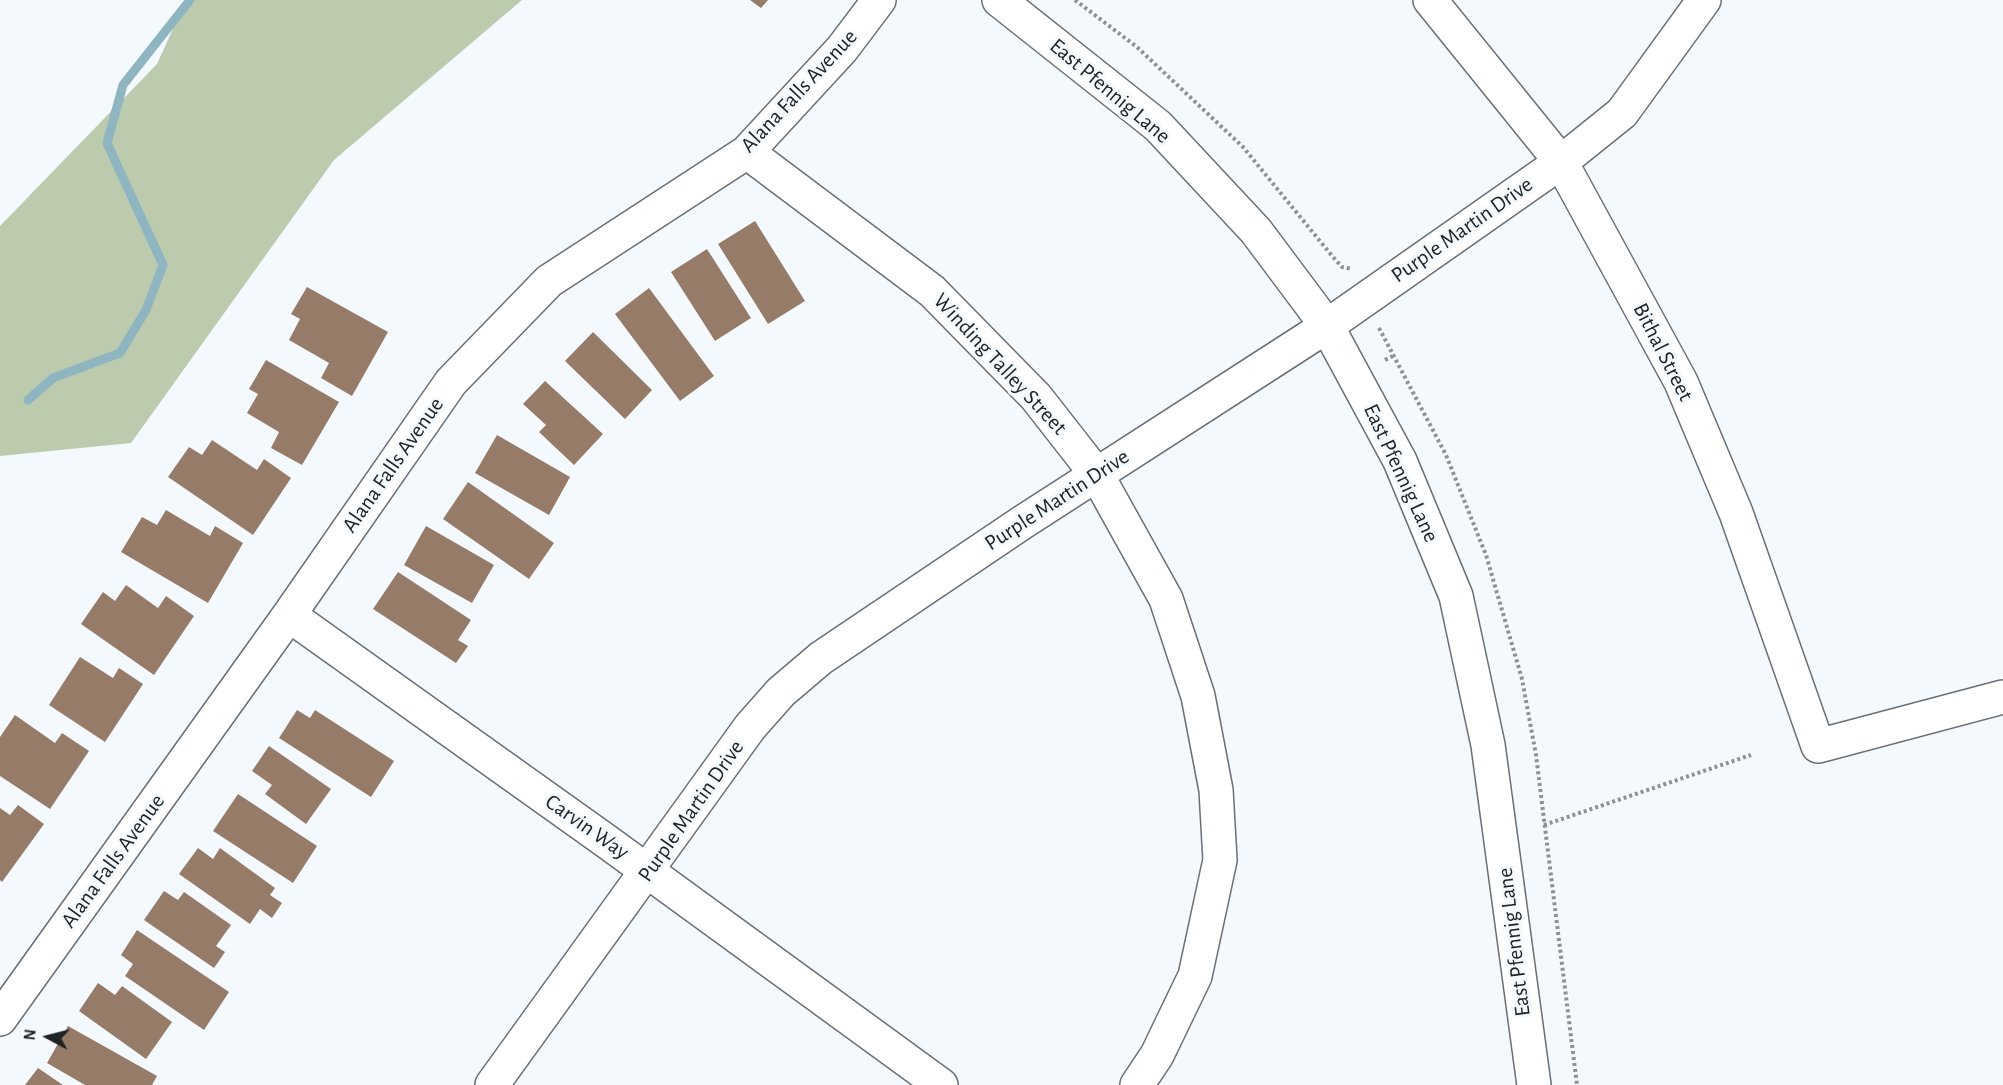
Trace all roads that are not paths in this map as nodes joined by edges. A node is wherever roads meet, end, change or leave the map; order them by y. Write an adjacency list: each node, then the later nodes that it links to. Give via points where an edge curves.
1 (879, 0): 5 (street, Alana Falls Avenue, via 843,50)
2 (999, 0): 7 (street, East Pfennig Lane, via 1158,126 1256,231)
3 (1430, 0): 6 (street, Bithal Street)
4 (1704, 0): 6 (street, Purple Martin Drive, via 1622,113)
5 (747, 152): 8 (street, Winding Talley Street, via 932,291 1036,397); 9 (street, Alana Falls Avenue, via 549,281 526,304 451,382)
6 (1561, 162): 7 (street, Purple Martin Drive); 10 (street, Bithal Street, via 1681,382 1736,513 1818,746)
7 (1327, 326): 8 (street, Purple Martin Drive); 16 (street, East Pfennig Lane, via 1400,461 1456,596 1488,745)
8 (1096, 475): 11 (street, Purple Martin Drive, via 821,658 781,692 750,727); 15 (street, Winding Talley Street, via 1166,599 1198,696 1216,790 1220,860 1195,976 1157,1055)
9 (289, 615): 11 (street, Carvin Way); 12 (street, Alana Falls Avenue)
10 (2003, 697)
11 (648, 871): 13 (street, Purple Martin Drive); 14 (street, Carvin Way)
12 (0, 1019)
13 (492, 1085)
14 (941, 1085)
15 (1137, 1085)
16 (1534, 1085)

